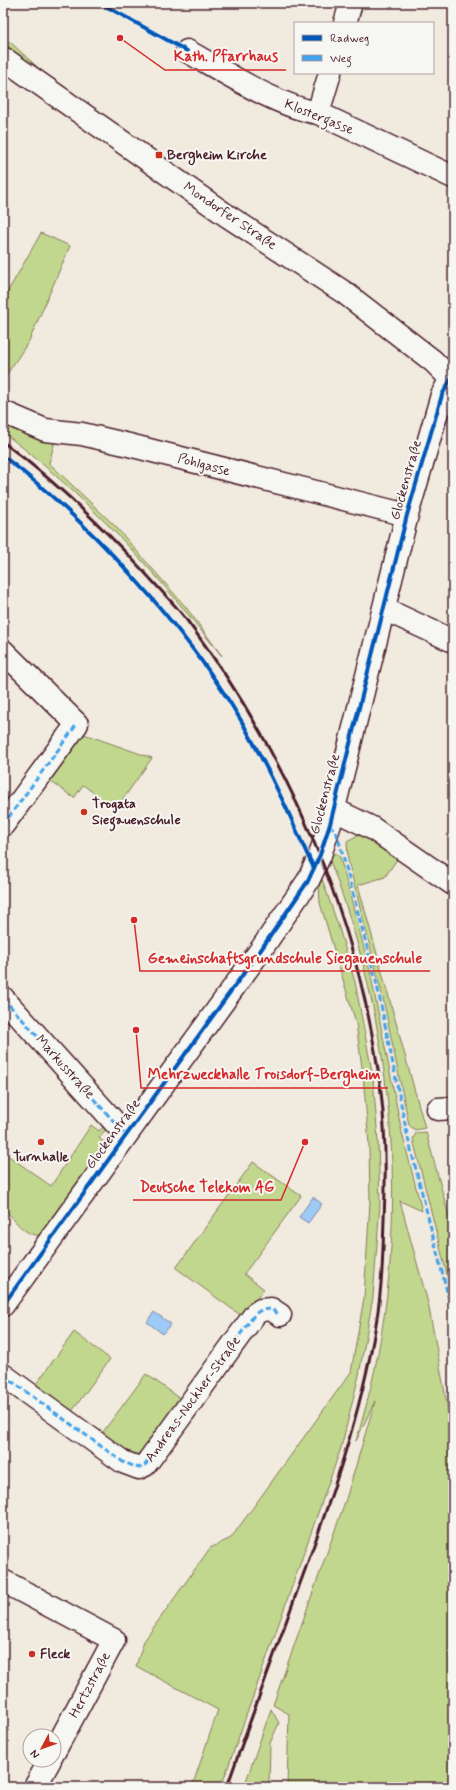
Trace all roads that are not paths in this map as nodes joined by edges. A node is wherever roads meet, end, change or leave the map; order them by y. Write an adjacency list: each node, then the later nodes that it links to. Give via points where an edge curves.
1 (351, 3): 2 (street)
2 (345, 22)
3 (187, 51): 6 (street, Klostergasse, via 277,100)
4 (4, 62): 8 (street, Mondorfer Straße, via 226,215 345,293)
5 (330, 74): 6 (street)
6 (318, 113): 7 (street, Klostergasse)
7 (453, 177)
8 (452, 377): 10 (street, Glockenstraße, via 442,395)
9 (3, 412): 10 (street, Pohlgasse, via 45,430 82,434 129,445)
10 (407, 515): 11 (street, Glockenstraße)
11 (384, 609): 12 (street); 14 (street, Glockenstraße)
12 (453, 641)
13 (3, 651): 15 (street, via 77,724)
14 (333, 809): 16 (street, via 372,828); 18 (street, Glockenstraße, via 320,855 308,881)
15 (3, 825)
16 (453, 884)
17 (3, 998): 18 (street, Markusstraße)
18 (126, 1135): 19 (street, Glockenstraße)
19 (3, 1305)
20 (280, 1315): 21 (street, Andreas-Nockher-Straße, via 271,1309 261,1310 255,1314 149,1460 139,1468 123,1462)
21 (3, 1375)
22 (3, 1581): 23 (street, Hertzstraße, via 114,1640)
23 (62, 1737)
24 (46, 1768): 25 (street)
25 (35, 1787)

